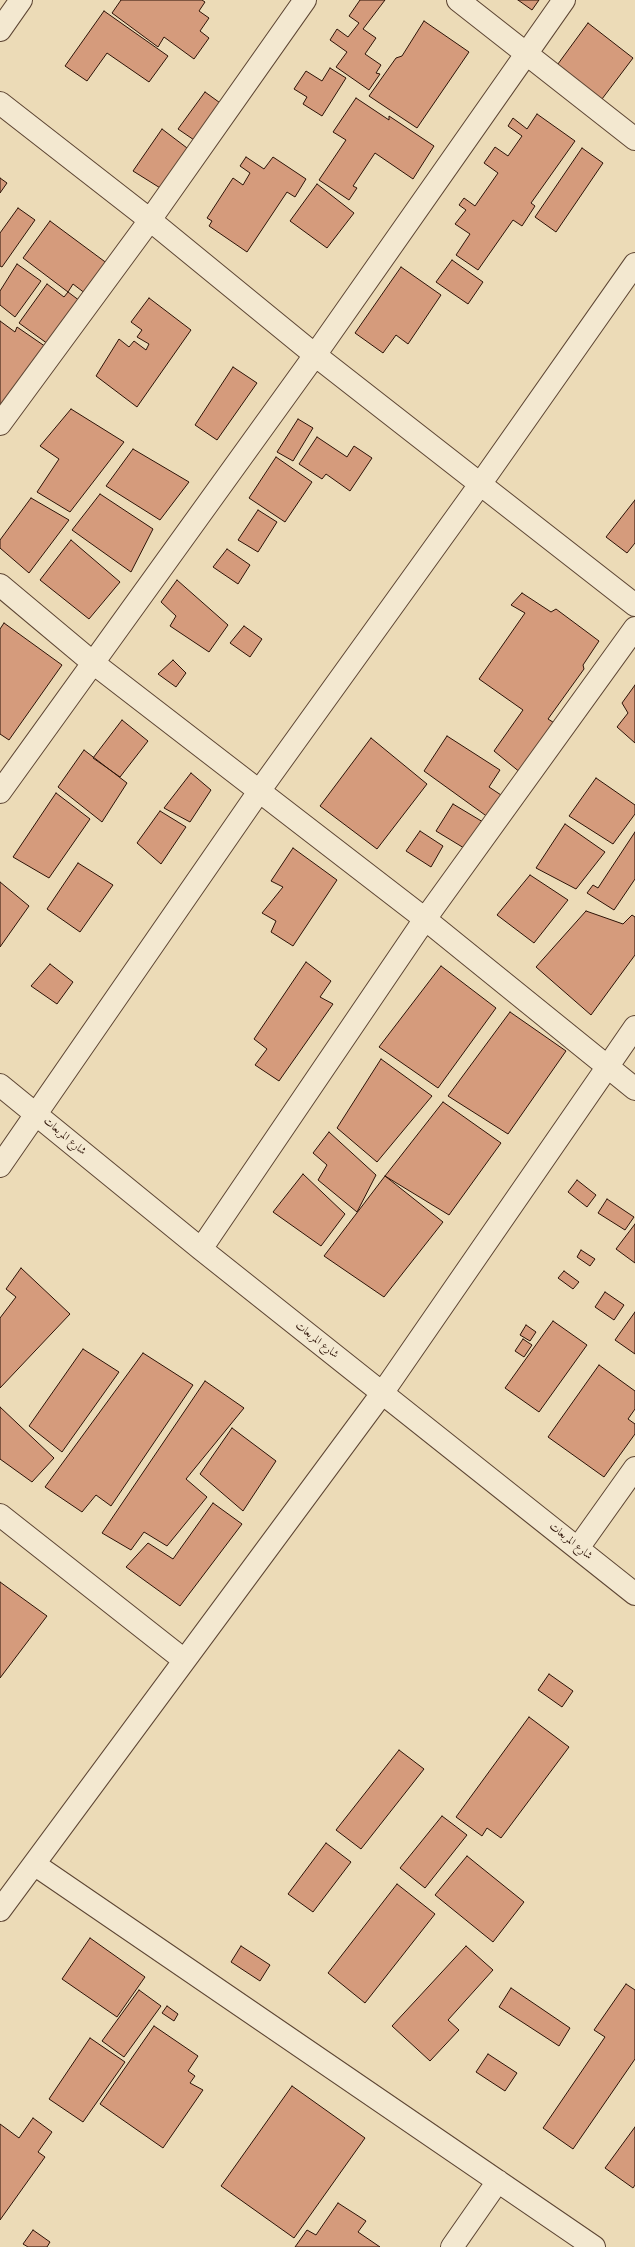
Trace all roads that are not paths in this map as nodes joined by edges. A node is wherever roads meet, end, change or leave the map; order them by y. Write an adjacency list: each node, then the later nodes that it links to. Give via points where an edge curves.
1 (22, 0): 5 (street)
2 (305, 0): 9 (street)
3 (458, 0): 6 (street)
4 (564, 0): 6 (street)
5 (0, 30)
6 (525, 55): 8 (street); 11 (street)
7 (0, 102): 9 (street)
8 (635, 140)
9 (150, 220): 11 (street); 12 (street)
10 (635, 264): 13 (street)
11 (315, 355): 13 (street); 17 (street)
12 (0, 424)
13 (481, 483): 15 (street); 18 (street)
14 (0, 585): 17 (street)
15 (635, 605)
16 (635, 628): 20 (street)
17 (92, 662): 18 (street); 19 (street)
18 (260, 790): 20 (street); 25 (street)
19 (0, 792)
20 (425, 919): 22 (street); 27 (street)
21 (635, 1027): 22 (street)
22 (607, 1067): 24 (street); 28 (street)
23 (0, 1085): 25 (street, شارع المربعات)
24 (635, 1089)
25 (37, 1113): 26 (street); 27 (street, شارع المربعات)
26 (0, 1166)
27 (201, 1249): 28 (street, شارع المربعات)
28 (383, 1392): 31 (street, شارع المربعات); 33 (street)
29 (635, 1468): 31 (street)
30 (0, 1515): 33 (street)
31 (578, 1548): 32 (street, شارع المربعات)
32 (635, 1594)
33 (184, 1660): 34 (street)
34 (34, 1864): 35 (street); 36 (street)
35 (0, 1910)
36 (498, 2181): 37 (street); 38 (street)
37 (452, 2247)
38 (594, 2247)

